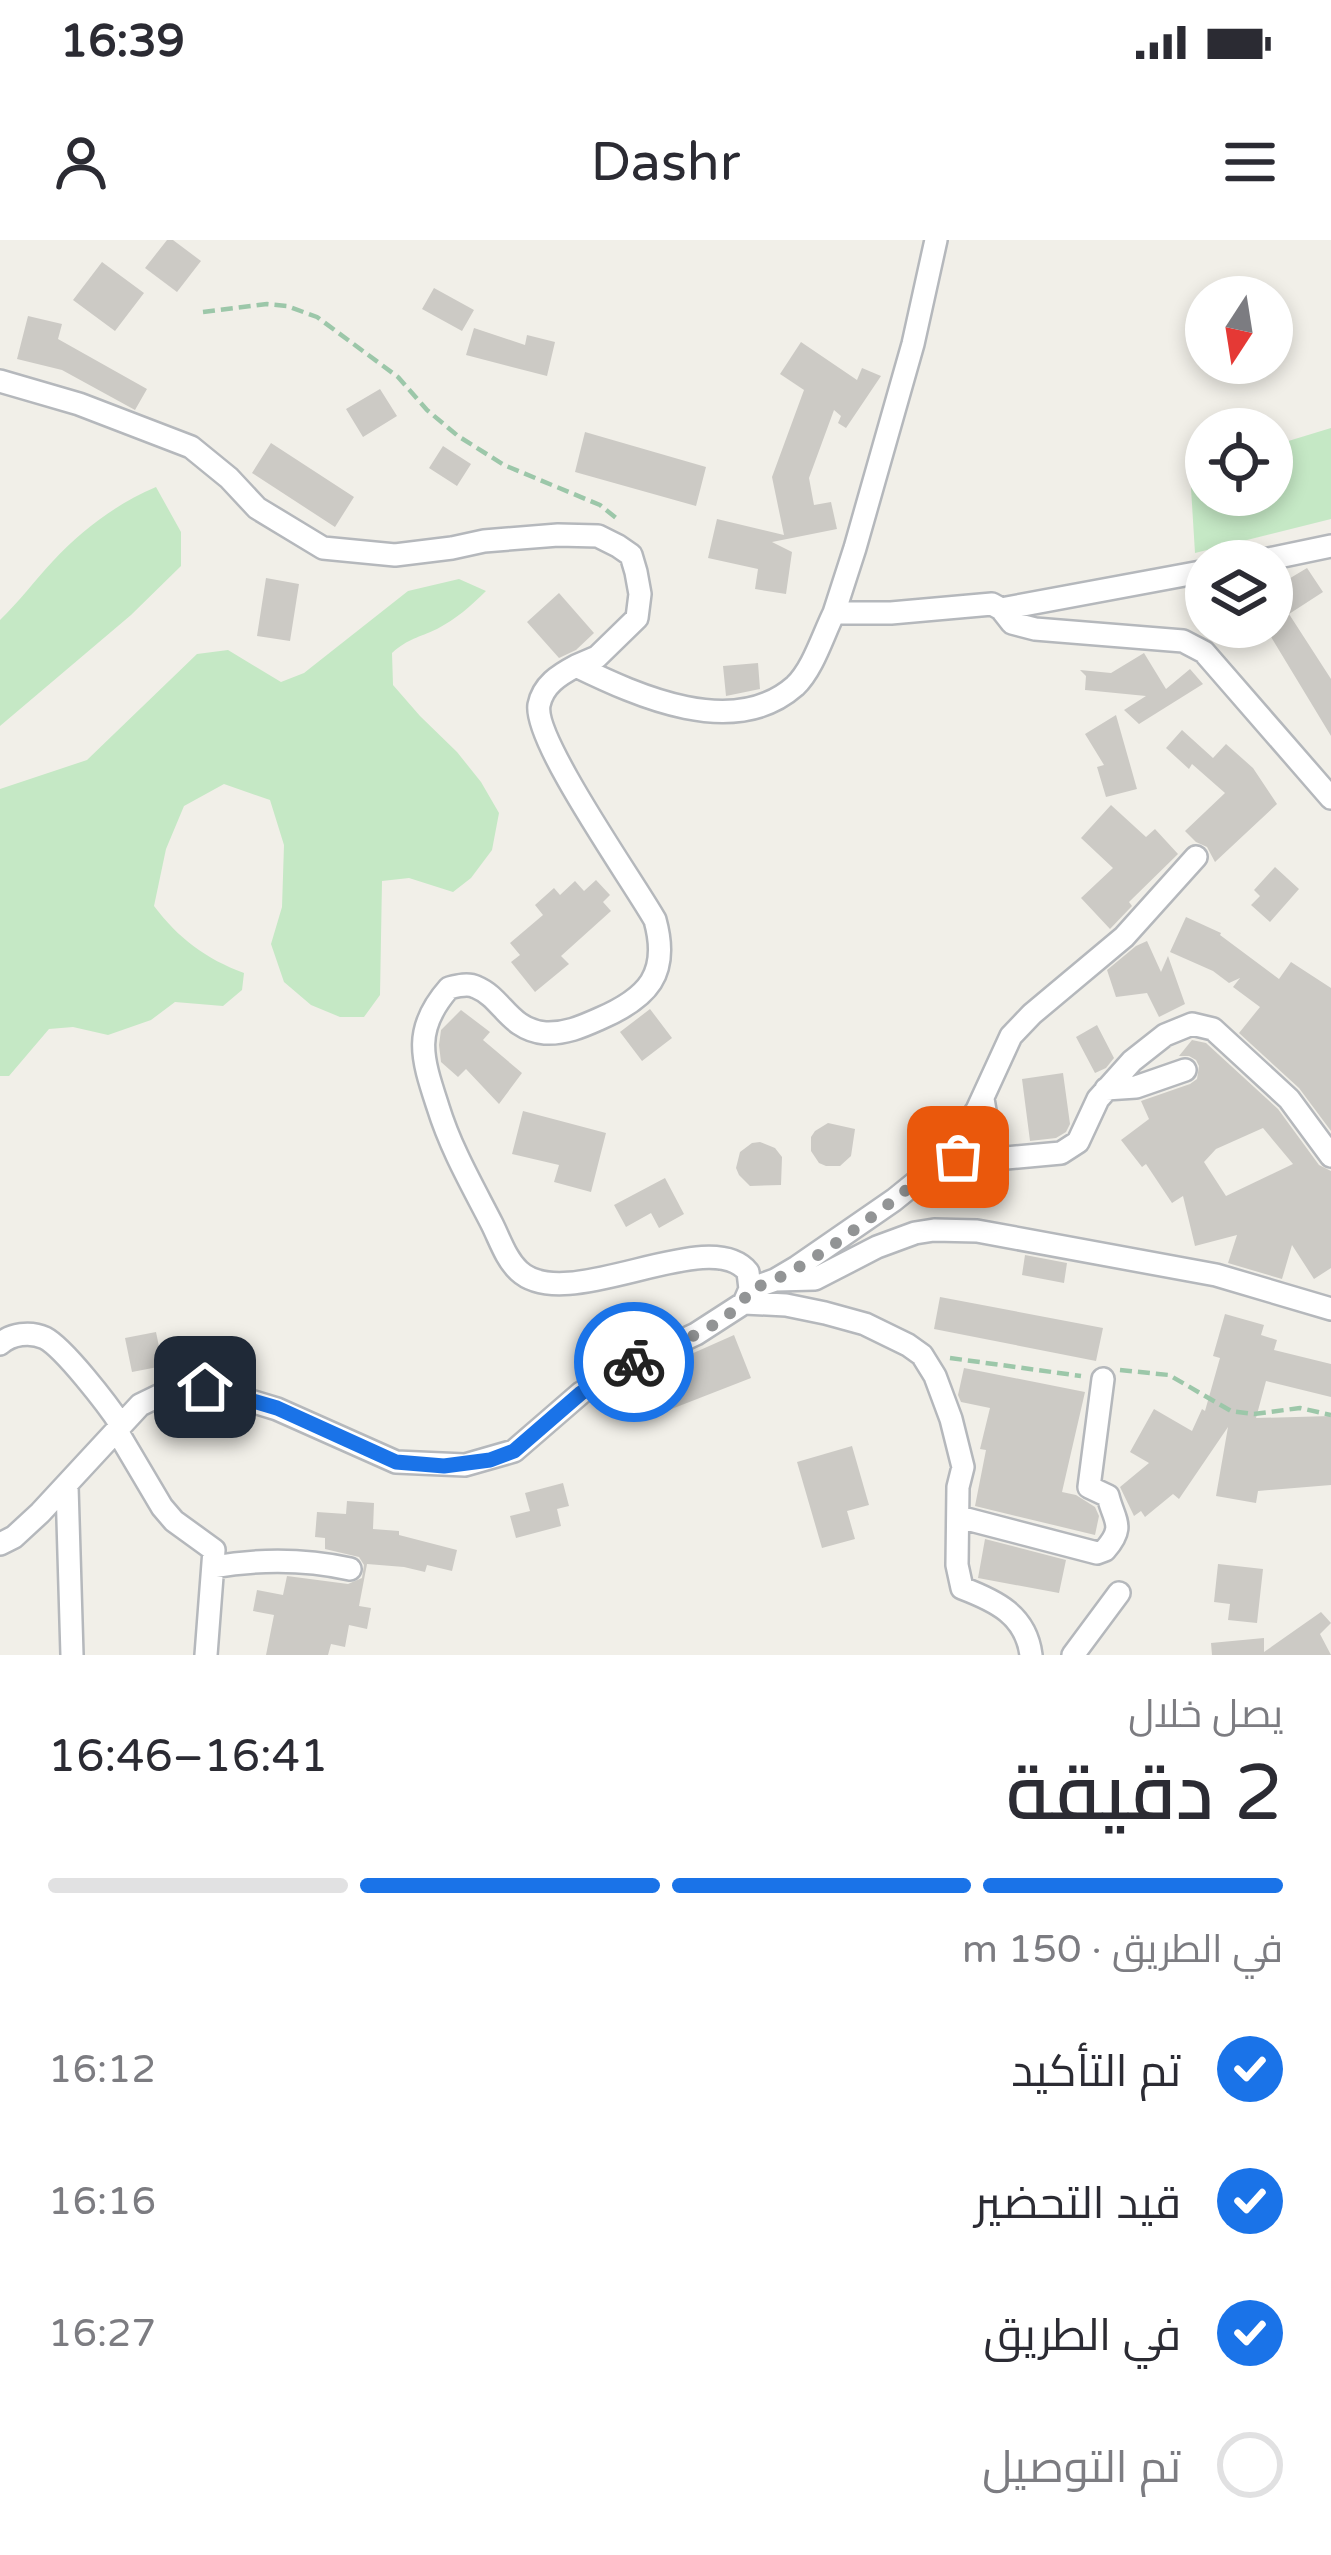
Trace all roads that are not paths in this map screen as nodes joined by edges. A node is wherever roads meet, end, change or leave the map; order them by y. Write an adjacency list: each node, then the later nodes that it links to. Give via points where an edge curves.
1 (936, 240): 7 (street)
2 (0, 381): 8 (street, via 191,447 257,508 323,548 395,555 598,536 631,555 637,618)
3 (1331, 547): 4 (street)
4 (1293, 554)
5 (1185, 575): 6 (street)
6 (1001, 610): 7 (street, via 992,604); 9 (street, via 1035,629 1183,640 1204,652)
7 (834, 613): 8 (street, via 798,684 743,711 664,703)
8 (576, 666): 18 (street, via 546,688 538,710 573,789 655,920 659,969 629,1007 564,1033 520,1025 477,987 448,988 422,1032 432,1088 450,1146 520,1272 556,1283 717,1256 748,1272)
9 (1331, 798)
10 (1196, 857): 13 (street, via 1124,937 1011,1036)
11 (1185, 1070): 12 (street)
12 (1106, 1089): 14 (street, via 1078,1142 1061,1154); 15 (street, via 1166,1036 1192,1024 1213,1029 1289,1099)
13 (983, 1099): 14 (street); 16 (street)
14 (993, 1156): 16 (street)
15 (1331, 1156)
16 (941, 1162): 17 (street)
17 (776, 1280): 18 (street); 19 (street, via 815,1279 915,1233 977,1231 1216,1275)
18 (747, 1296): 22 (street, via 710,1326 581,1393 514,1451 477,1462 396,1462 277,1408 205,1387 160,1395); 24 (street, via 865,1324 922,1355 963,1467)
19 (1331, 1309)
20 (0, 1344): 22 (street, via 18,1334 46,1339)
21 (1102, 1378): 24 (street, via 1089,1486 1108,1496 1117,1516 1105,1550)
22 (119, 1428): 23 (street); 26 (street, via 162,1507 214,1550)
23 (67, 1486): 25 (street); 29 (street)
24 (959, 1517): 31 (street, via 962,1588 1019,1621)
25 (0, 1544)
26 (213, 1567): 27 (street, via 250,1560); 30 (street)
27 (350, 1569)
28 (1119, 1593): 32 (street)
29 (72, 1655)
30 (206, 1655)
31 (1031, 1655)
32 (1073, 1655)

